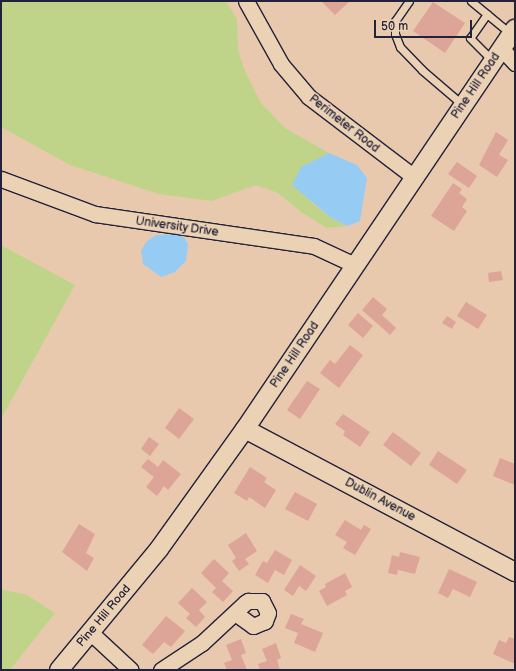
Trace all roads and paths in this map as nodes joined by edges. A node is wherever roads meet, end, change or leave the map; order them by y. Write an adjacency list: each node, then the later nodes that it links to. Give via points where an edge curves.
1 (246, 1): 8 (street, Perimeter Road, via 281,64 309,97)
2 (409, 1): 7 (lane, via 395,21 395,34 400,47 422,70)
3 (471, 1): 4 (lane)
4 (487, 14): 5 (lane); 5 (lane, via 470,38)
5 (505, 42): 6 (street); 7 (street, Pine Hill Road)
6 (515, 63)
7 (463, 105): 8 (street, Pine Hill Road)
8 (414, 177): 10 (street, Pine Hill Road)
9 (1, 179): 10 (street, University Drive, via 95,214 314,246)
10 (355, 265): 11 (street, Pine Hill Road)
11 (245, 429): 12 (street, Dublin Avenue); 14 (street, Pine Hill Road, via 159,549)
12 (515, 572)
13 (235, 613): 17 (street, via 202,643)
14 (91, 633): 15 (street, Pine Hill Road); 16 (street)
15 (59, 670)
16 (131, 670)
17 (161, 670)

